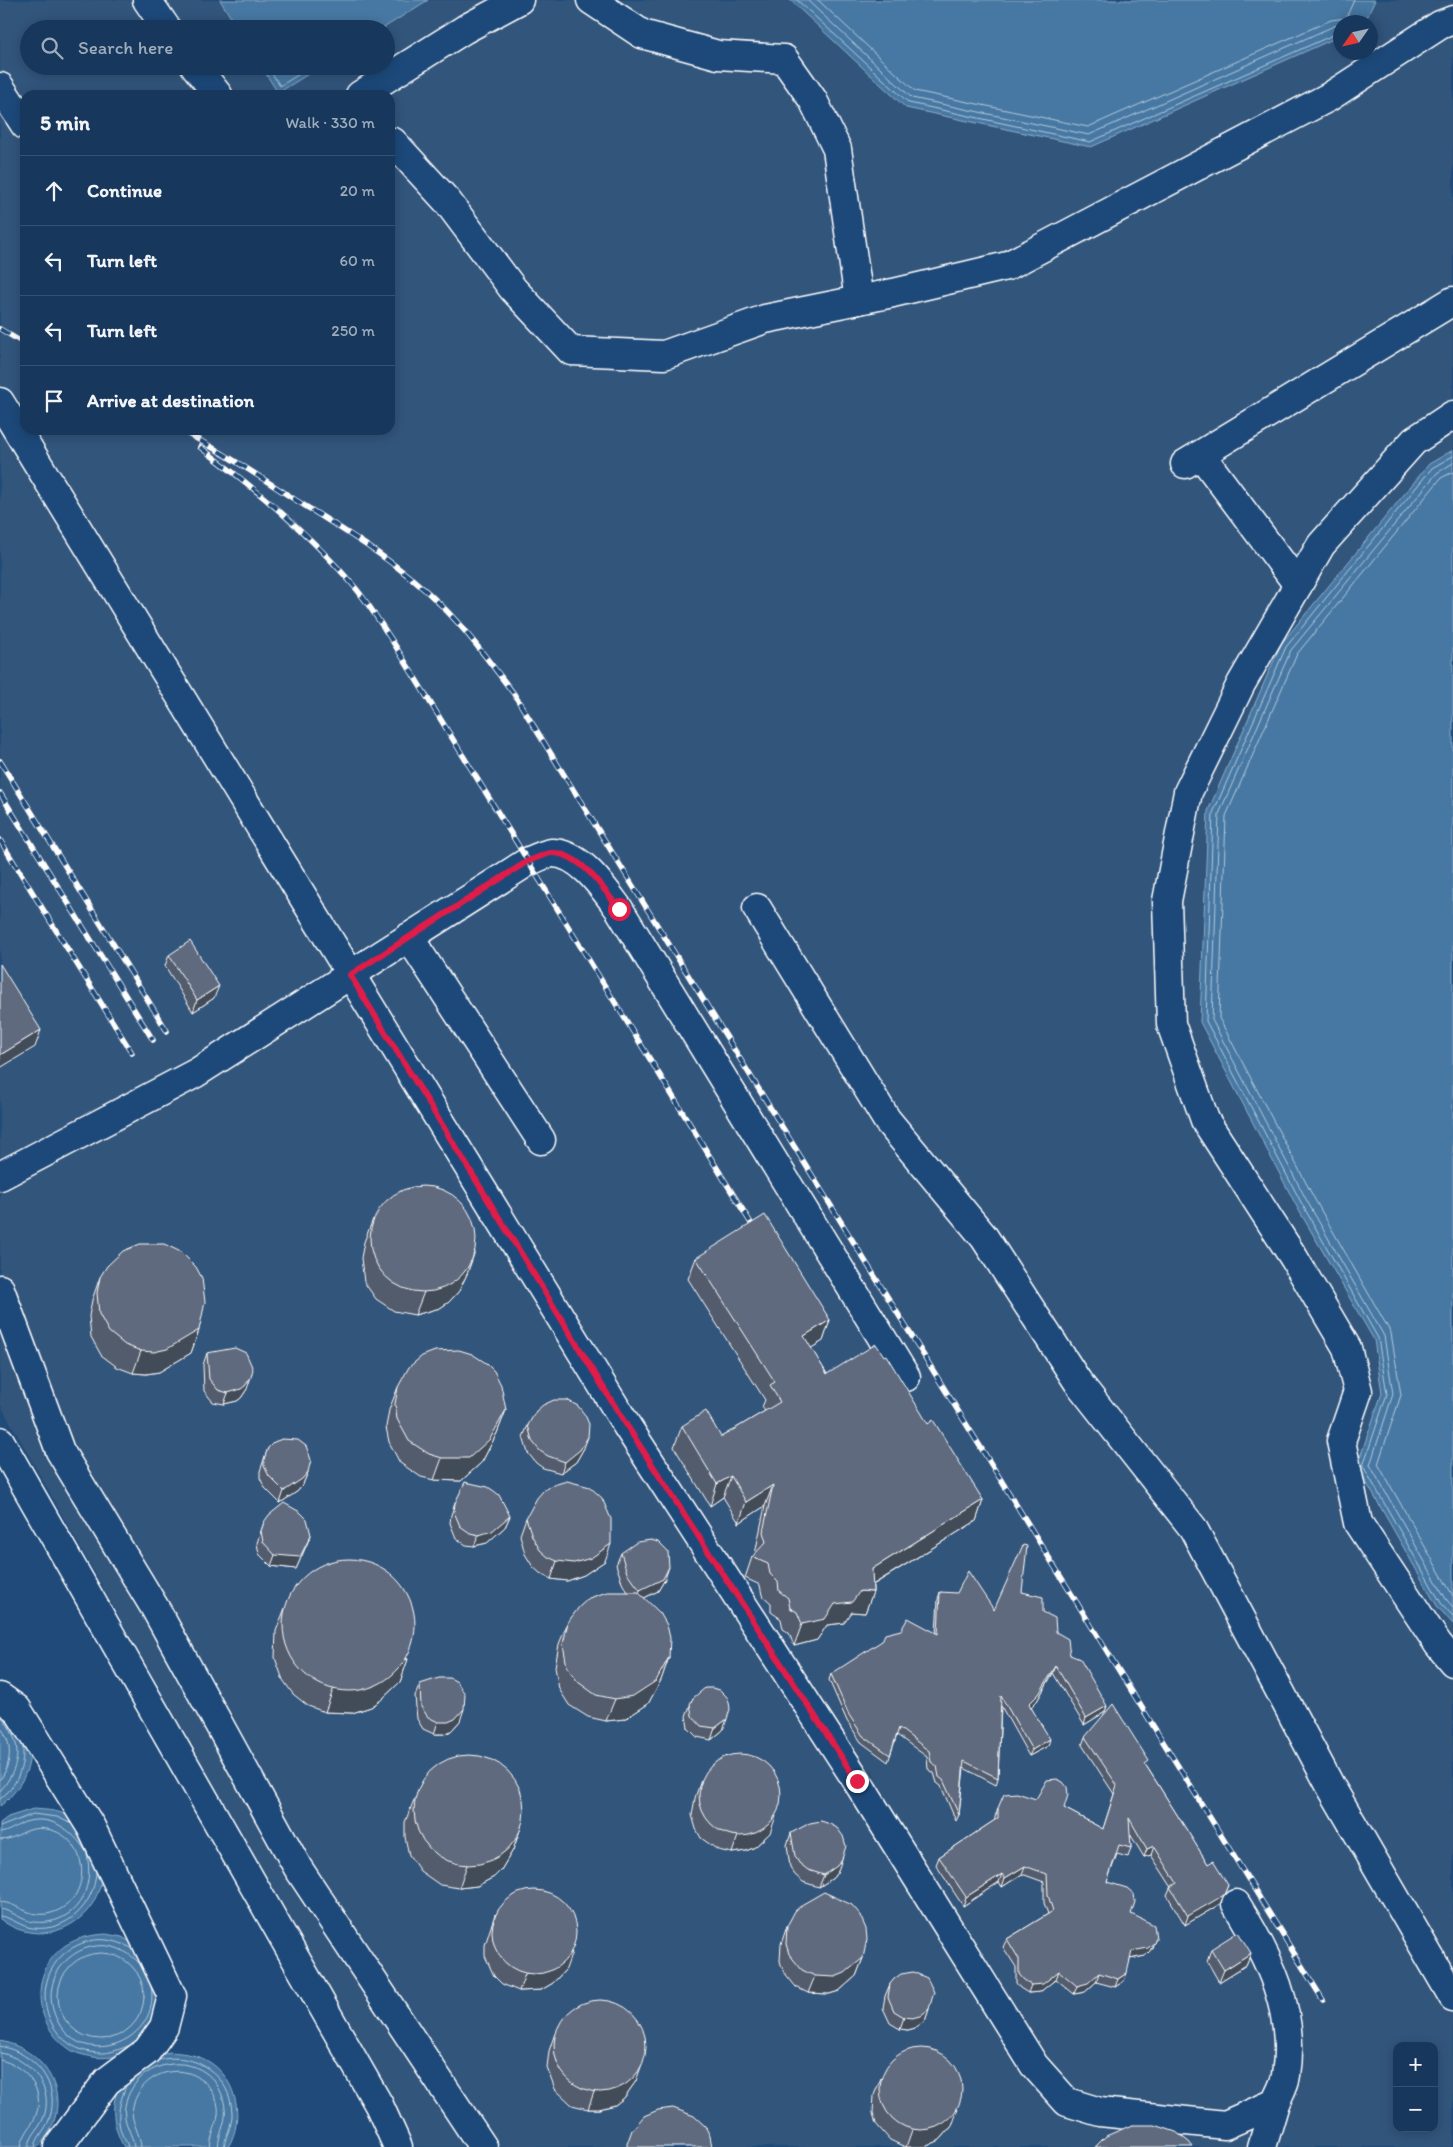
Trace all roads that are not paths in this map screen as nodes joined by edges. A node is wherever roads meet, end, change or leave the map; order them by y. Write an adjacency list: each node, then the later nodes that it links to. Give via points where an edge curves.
1 (147, 0): 4 (lane)
2 (519, 0): 6 (lane)
3 (591, 0): 14 (lane, via 642,34 718,55 784,60 813,100 837,149)
4 (161, 20)
5 (1453, 20): 14 (lane, via 1440,25 1329,97 1007,266)
6 (395, 73)
7 (202, 75): 10 (lane)
8 (392, 75): 11 (lane)
9 (0, 87): 12 (lane)
10 (214, 90)
11 (368, 90)
12 (20, 117)
13 (395, 144): 14 (lane, via 447,201 513,289 571,350 664,355 765,319)
14 (859, 300)
15 (1453, 301): 20 (lane, via 1193,459)
16 (0, 402): 19 (lane)
17 (1453, 415): 20 (lane, via 1414,441 1321,545)
18 (20, 435): 23 (lane)
19 (20, 435)
20 (1298, 585): 29 (lane, via 1241,684 1188,792 1167,902 1171,1024 1205,1120 1294,1258 1347,1348 1358,1390 1341,1441 1358,1523)
21 (757, 908): 32 (lane, via 887,1120 984,1236 1078,1382 1193,1528 1331,1787)
22 (409, 937): 23 (lane); 24 (lane); 27 (lane, via 528,861 551,853 570,858 593,874 619,909)
23 (350, 975): 25 (lane, via 196,1073); 33 (lane, via 627,1426 857,1781 1034,2065 1067,2102 1100,2112 1225,2125)
24 (541, 1140)
25 (0, 1176)
26 (0, 1289): 36 (lane, via 60,1451 155,1608 298,1868)
27 (906, 1377)
28 (0, 1441): 35 (lane, via 379,2105)
29 (1453, 1662)
30 (0, 1696): 34 (lane, via 17,1709 91,1827 172,1996 164,2027 147,2051 107,2081)
31 (1236, 1904): 33 (lane, via 1262,1945 1283,2000 1288,2039 1286,2076)
32 (1453, 1997)
33 (1275, 2103): 37 (lane)
34 (58, 2147)
35 (398, 2147)
36 (483, 2147)
37 (1262, 2147)

